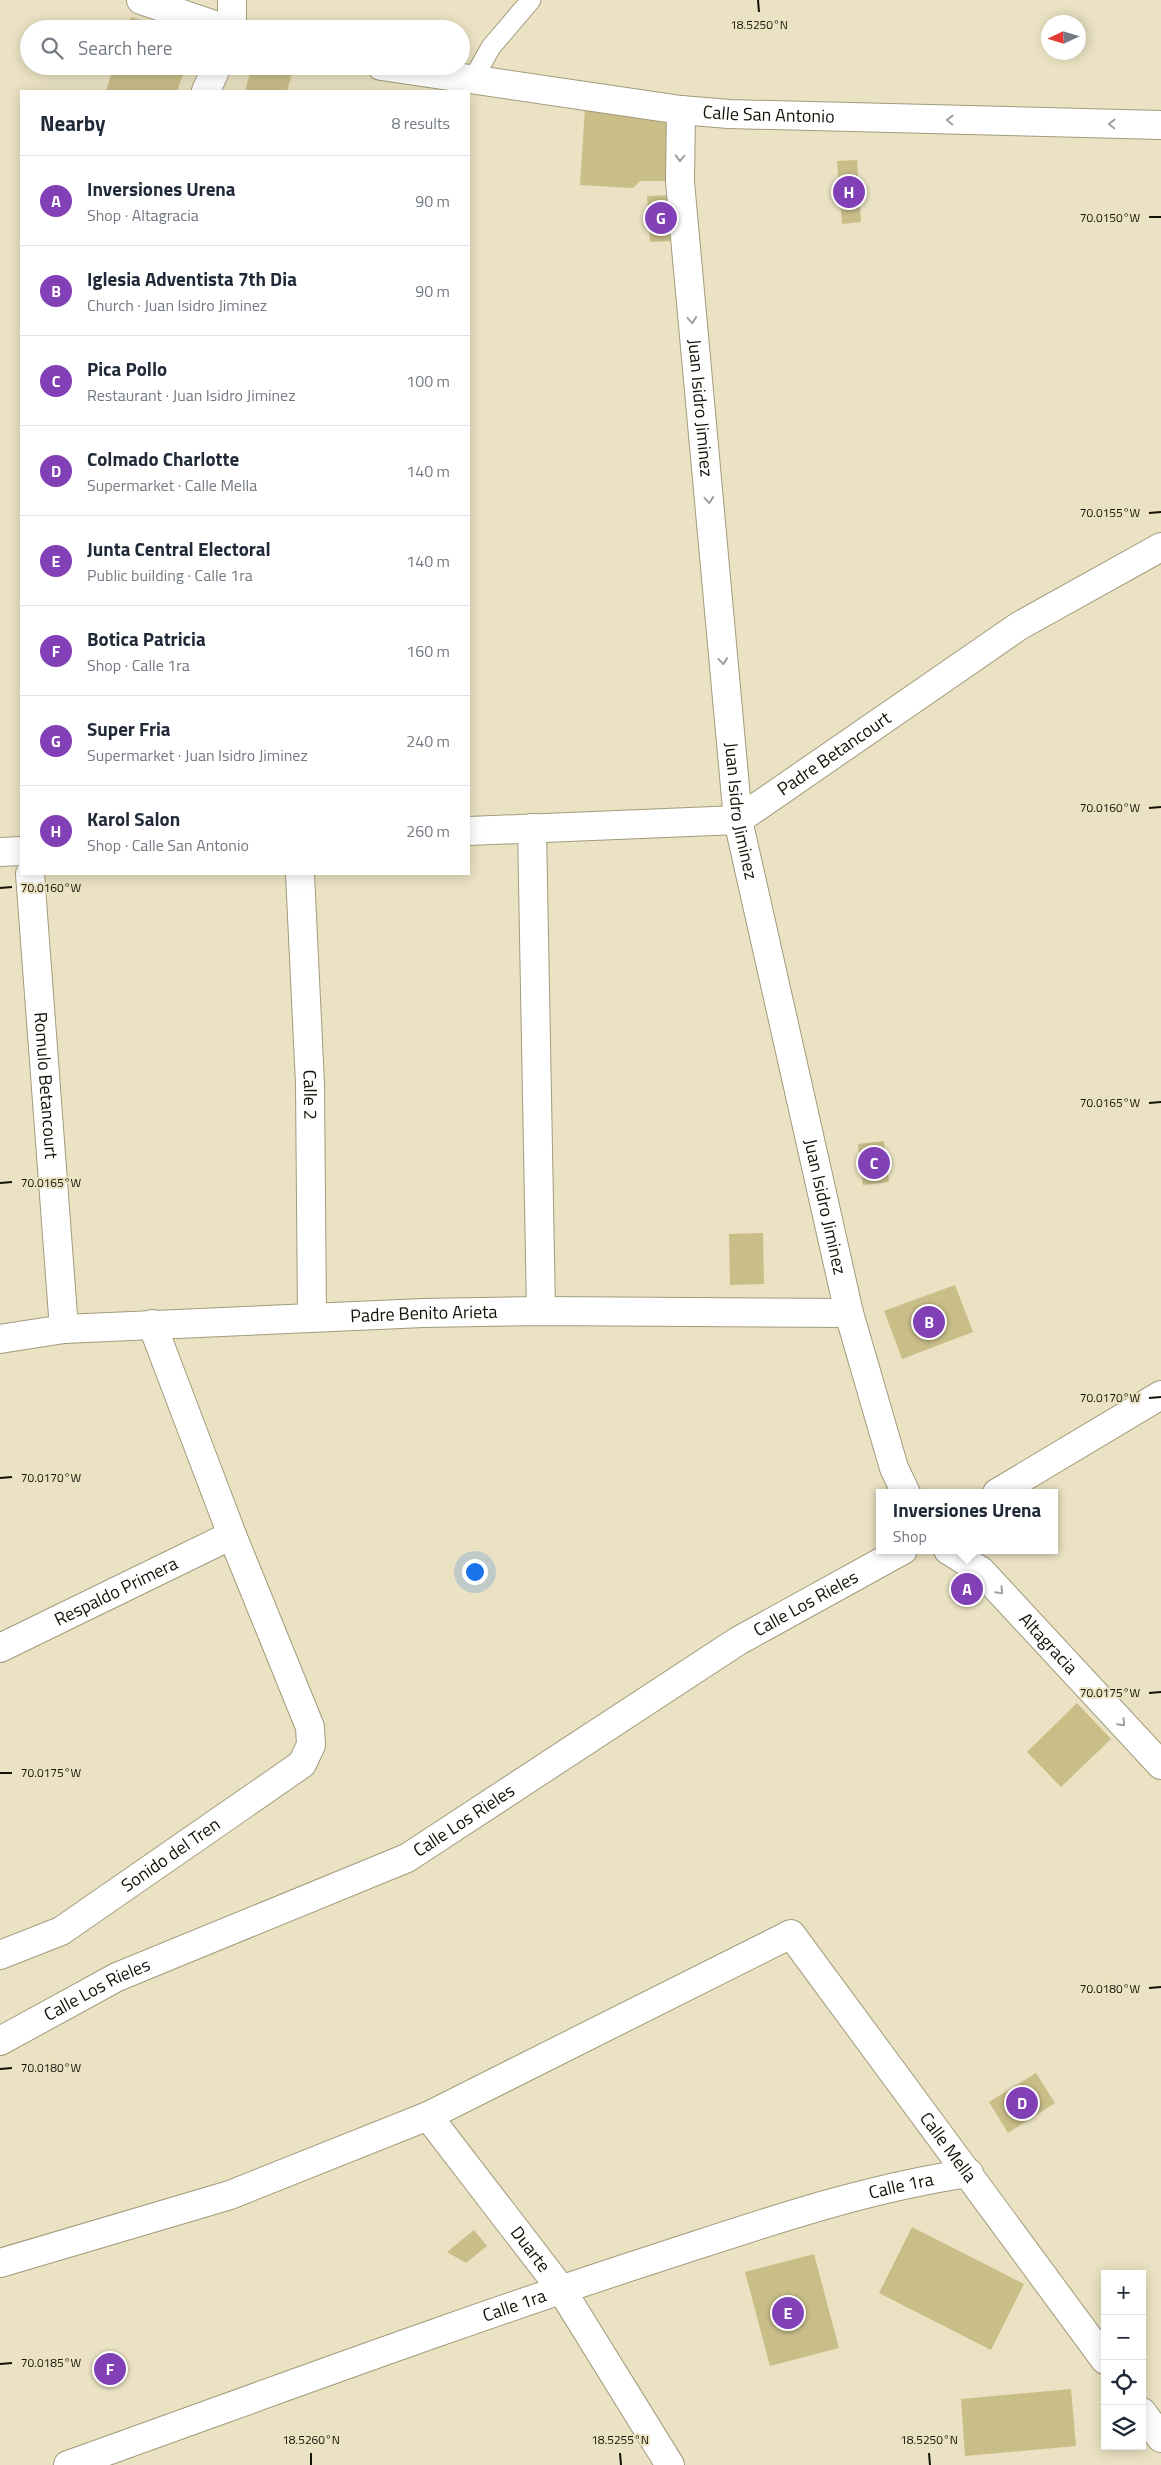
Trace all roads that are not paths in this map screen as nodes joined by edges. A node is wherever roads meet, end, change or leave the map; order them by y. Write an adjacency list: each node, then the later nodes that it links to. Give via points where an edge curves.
1 (141, 0): 4 (street)
2 (232, 0): 5 (street)
3 (531, 0): 8 (lane, via 491,47)
4 (200, 20)
5 (232, 20)
6 (213, 75): 9 (street)
7 (445, 75): 8 (street, Calle San Antonio)
8 (473, 79): 10 (street, Calle San Antonio)
9 (206, 90)
10 (681, 110): 11 (street, Calle San Antonio, one-way to 10); 13 (street, Juan Isidro Jiminez, one-way to 13, via 680,182)
11 (1161, 125)
12 (1161, 547): 13 (street, Padre Betancourt, via 1019,626)
13 (738, 820): 14 (street); 21 (street, Juan Isidro Jiminez)
14 (532, 828): 15 (street); 20 (street)
15 (470, 831)
16 (20, 850): 17 (street)
17 (0, 852)
18 (30, 875): 24 (street, Romulo Betancourt)
19 (300, 875): 22 (street, Calle 2, via 310,1084)
20 (541, 1311): 21 (street, Padre Benito Arieta); 22 (street, Padre Benito Arieta)
21 (849, 1313): 27 (street, Juan Isidro Jiminez, via 894,1468)
22 (312, 1317): 23 (street, Padre Benito Arieta)
23 (152, 1324): 24 (street, Padre Benito Arieta); 29 (street)
24 (64, 1329): 25 (street, Padre Benito Arieta)
25 (0, 1339)
26 (1161, 1395): 28 (street)
27 (904, 1489)
28 (1003, 1489)
29 (232, 1535): 32 (street, Respaldo Primera); 34 (street, Sonido del Tren, via 310,1727 311,1745 302,1764 61,1932)
30 (896, 1554): 35 (street, Calle Los Rieles, via 738,1641 407,1858 117,1977)
31 (954, 1554): 33 (street, Altagracia, one-way to 33, via 981,1571)
32 (0, 1648)
33 (1161, 1765)
34 (0, 1955)
35 (0, 2041)
36 (428, 2116): 37 (street, Calle Mella, via 791,1934); 38 (street, via 230,2195); 39 (street, Duarte)
37 (969, 2173): 39 (street, Calle 1ra, via 922,2180 827,2204); 40 (street, Calle Mella)
38 (0, 2263)
39 (561, 2289): 43 (street, Calle 1ra); 44 (street, Duarte)
40 (1101, 2354)
41 (1146, 2417): 42 (street)
42 (1161, 2438)
43 (68, 2465)
44 (670, 2465)

